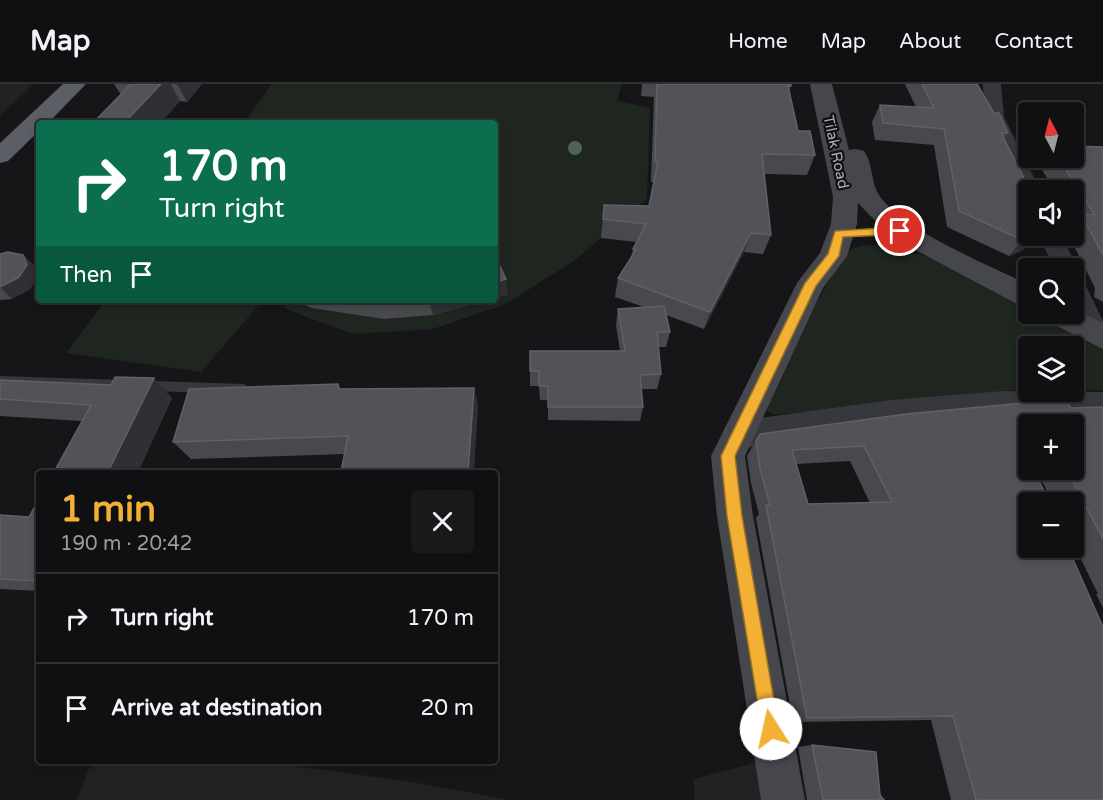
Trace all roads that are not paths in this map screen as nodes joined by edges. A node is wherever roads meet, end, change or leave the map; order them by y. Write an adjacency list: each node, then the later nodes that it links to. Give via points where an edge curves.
1 (54, 84): 8 (highway)
2 (75, 84): 6 (highway)
3 (821, 84): 12 (main road, Tilak Road, via 846,198)
4 (839, 84): 11 (main road, Tilak Road, via 861,184 871,202)
5 (992, 84): 10 (street, via 994,117)
6 (38, 120)
7 (36, 121): 9 (highway)
8 (0, 133)
9 (0, 156)
10 (1024, 180)
11 (900, 231): 12 (main road); 13 (main road, Tilak Road)
12 (839, 234): 20 (main road, Tilak Road, via 833,256 811,283)
13 (1018, 292)
14 (1084, 306): 16 (street)
15 (1078, 324): 16 (main road)
16 (1099, 335)
17 (0, 381): 18 (lane)
18 (260, 389)
19 (1103, 405): 20 (street, via 1004,404 891,414)
20 (738, 435): 21 (main road, Tilak Road, via 728,456 735,516)
21 (783, 800)

